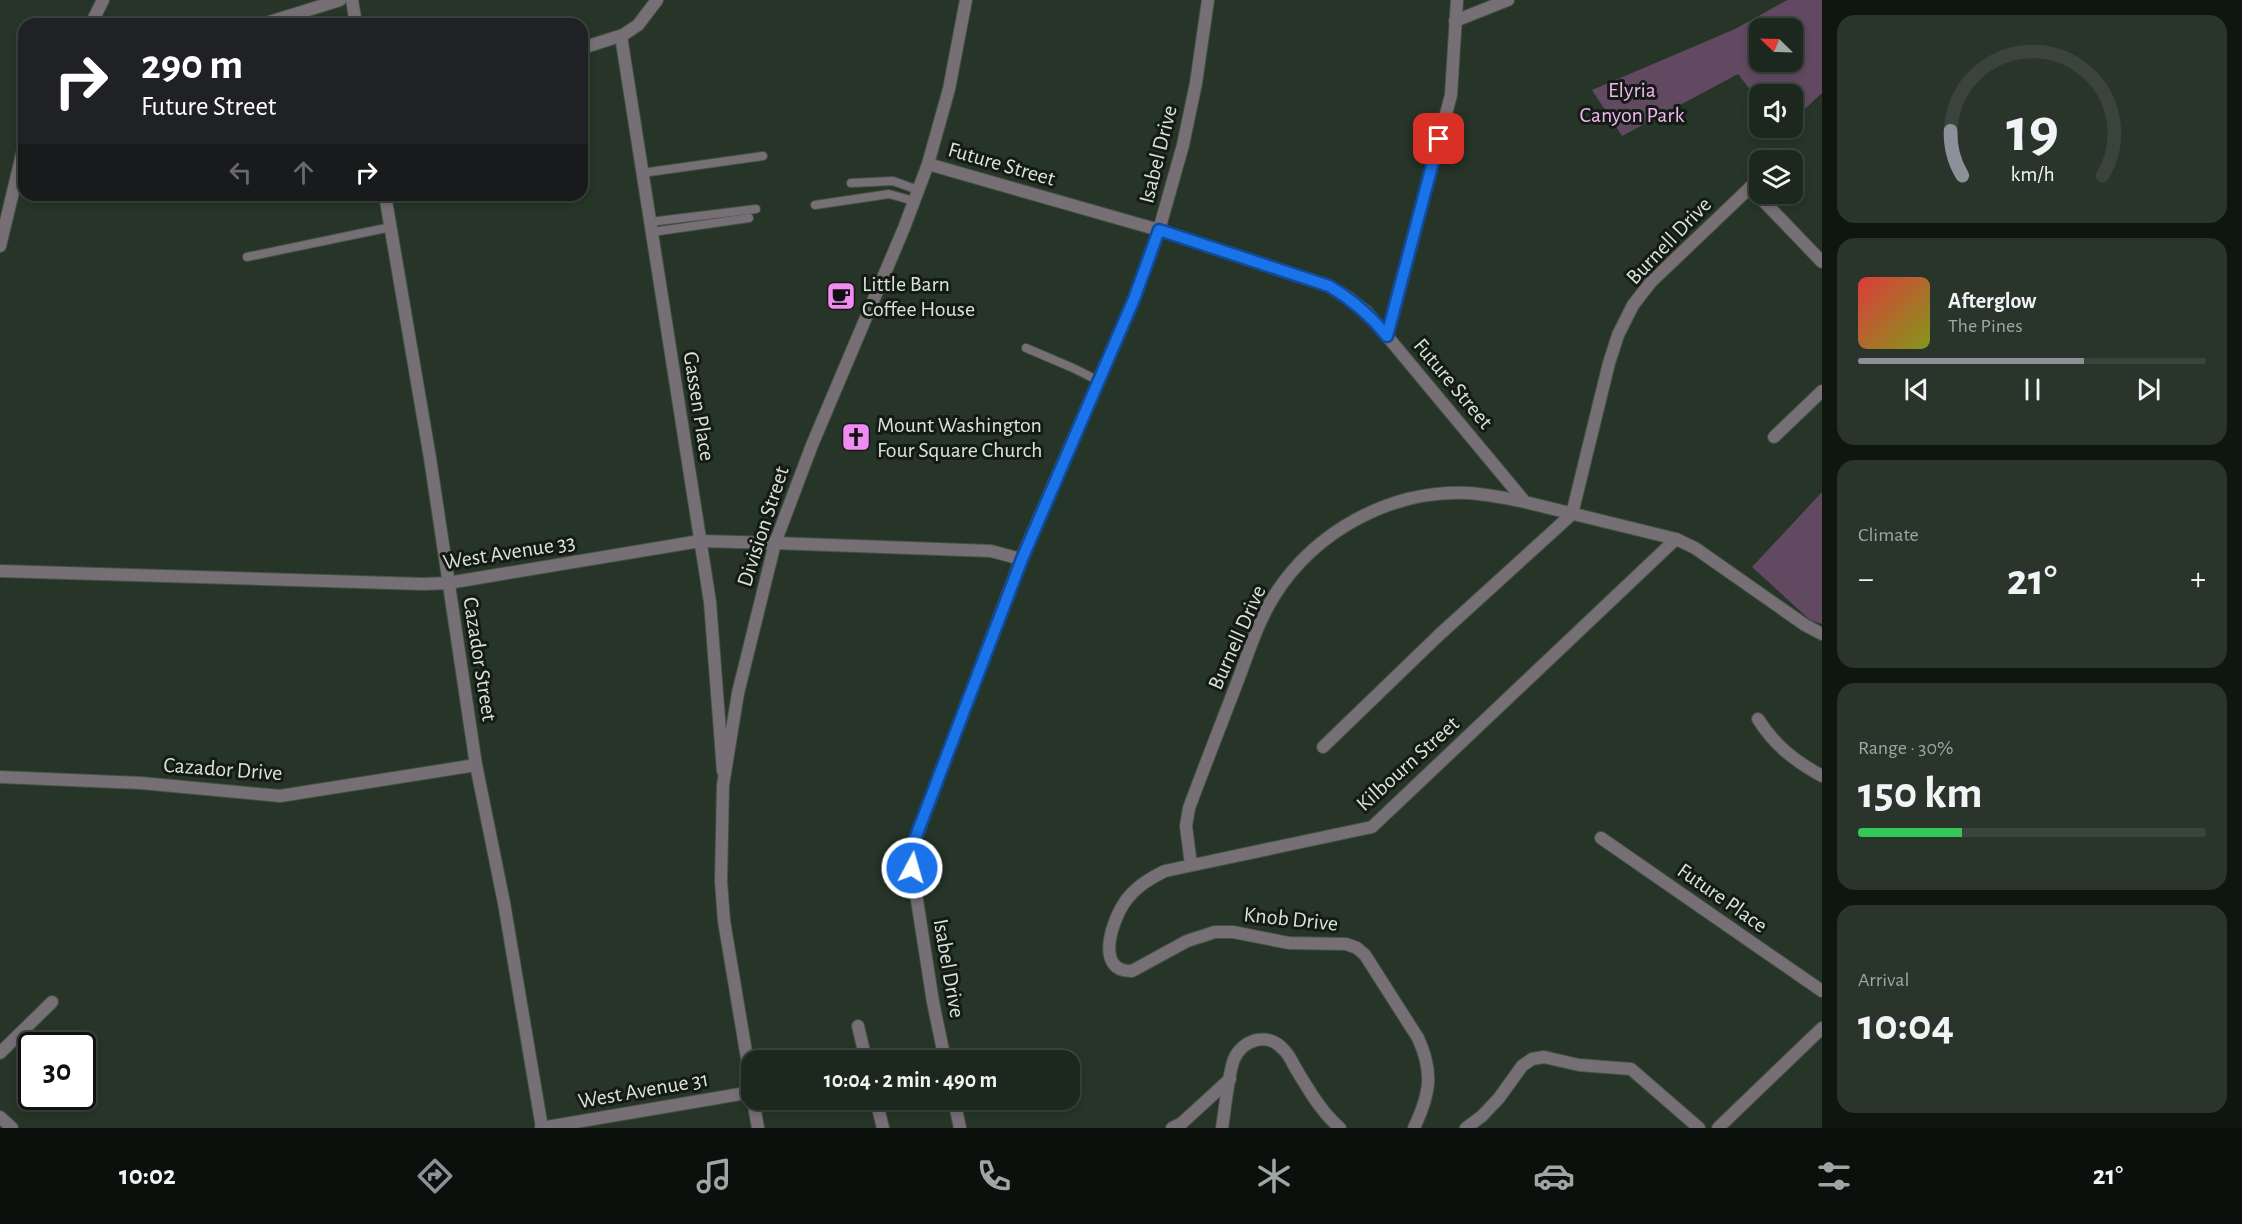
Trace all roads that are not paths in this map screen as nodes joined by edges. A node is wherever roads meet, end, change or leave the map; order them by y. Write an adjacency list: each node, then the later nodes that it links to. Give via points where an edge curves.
1 (103, 0): 9 (street)
2 (340, 0): 10 (street)
3 (352, 0): 11 (street)
4 (657, 0): 13 (street, via 638,25)
5 (966, 0): 16 (street, Division Street, via 950,89)
6 (1208, 0): 29 (street, Isabel Drive, via 1183,145)
7 (1457, 0): 12 (street)
8 (1508, 0): 12 (street)
9 (94, 18)
10 (282, 18)
11 (355, 18)
12 (1455, 21): 33 (street, via 1450,95)
13 (621, 36): 14 (street); 18 (street, Gassen Place)
14 (588, 46)
15 (763, 156): 18 (lane)
16 (928, 164): 21 (street, Division Street); 29 (street, Future Street)
17 (18, 171): 30 (street)
18 (642, 173): 28 (street, Gassen Place)
19 (851, 183): 21 (lane, via 893,181)
20 (1749, 188): 39 (street, Burnell Drive, via 1651,282 1634,305 1609,363)
21 (916, 196): 24 (lane, via 889,194); 42 (street, Division Street)
22 (387, 201): 27 (street, Cazador Street)
23 (1766, 204): 32 (street)
24 (815, 205)
25 (756, 208): 28 (lane)
26 (750, 218): 28 (lane)
27 (391, 227): 31 (lane); 45 (street, Cazador Street)
28 (651, 227): 41 (street, Gassen Place)
29 (1159, 230): 33 (street, Future Street, via 1329,286 1367,312); 35 (street, Isabel Drive)
30 (0, 246)
31 (247, 258)
32 (1822, 262)
33 (1387, 336): 38 (street, Future Street)
34 (1026, 348): 35 (lane)
35 (1099, 381): 43 (street, Isabel Drive)
36 (1822, 391): 37 (street)
37 (1773, 437)
38 (1525, 502): 39 (street); 54 (street, Burnell Drive, via 1465,493 1405,500 1349,523 1306,555 1286,578 1261,620 1189,808 1186,826)
39 (1572, 514): 40 (street); 48 (street)
40 (1676, 539): 46 (street); 54 (street, Kilbourn Street, via 1372,827)
41 (700, 541): 42 (street, West Avenue 33); 45 (street, West Avenue 33); 52 (street, Gassen Place, via 710,602)
42 (775, 543): 43 (street, West Avenue 33, via 991,551); 52 (street, Division Street, via 738,693)
43 (1022, 559): 62 (street, Isabel Drive, via 911,851)
44 (0, 571): 45 (street, West Avenue 33)
45 (448, 583): 49 (street, Cazador Street)
46 (1822, 634)
47 (1758, 719): 50 (street, via 1779,748)
48 (1323, 747)
49 (476, 765): 51 (street, Cazador Drive, via 280,796 141,783); 71 (street, Cazador Street)
50 (1822, 776)
51 (0, 777)
52 (723, 785): 60 (street, Division Street, via 724,921)
53 (1601, 838): 56 (street, Future Place)
54 (1191, 865): 55 (street, Kilbourn Street, via 1165,871 1137,888 1118,914)
55 (1109, 953): 78 (street, Knob Drive, via 1116,968 1132,971 1187,941 1215,932 1356,948 1365,955 1425,1053 1429,1084)
56 (1822, 991)
57 (52, 1002): 63 (street)
58 (858, 1026): 61 (street)
59 (1822, 1028): 81 (street)
60 (745, 1050)
61 (864, 1050)
62 (943, 1050)
63 (0, 1053)
64 (1230, 1079): 75 (street); 76 (street); 77 (street, via 1238,1051 1246,1044 1265,1039 1275,1042 1320,1107)
65 (741, 1092): 71 (street, West Avenue 31)
66 (755, 1110): 72 (street)
67 (878, 1110): 73 (street)
68 (956, 1110): 74 (street)
69 (0, 1117): 70 (street)
70 (12, 1128)
71 (542, 1128)
72 (758, 1128)
73 (883, 1128)
74 (960, 1128)
75 (1172, 1128)
76 (1222, 1128)
77 (1340, 1128)
78 (1414, 1128)
79 (1466, 1128): 80 (street, via 1499,1098 1522,1066 1544,1057 1579,1065 1631,1069)
80 (1699, 1128)
81 (1718, 1128)

